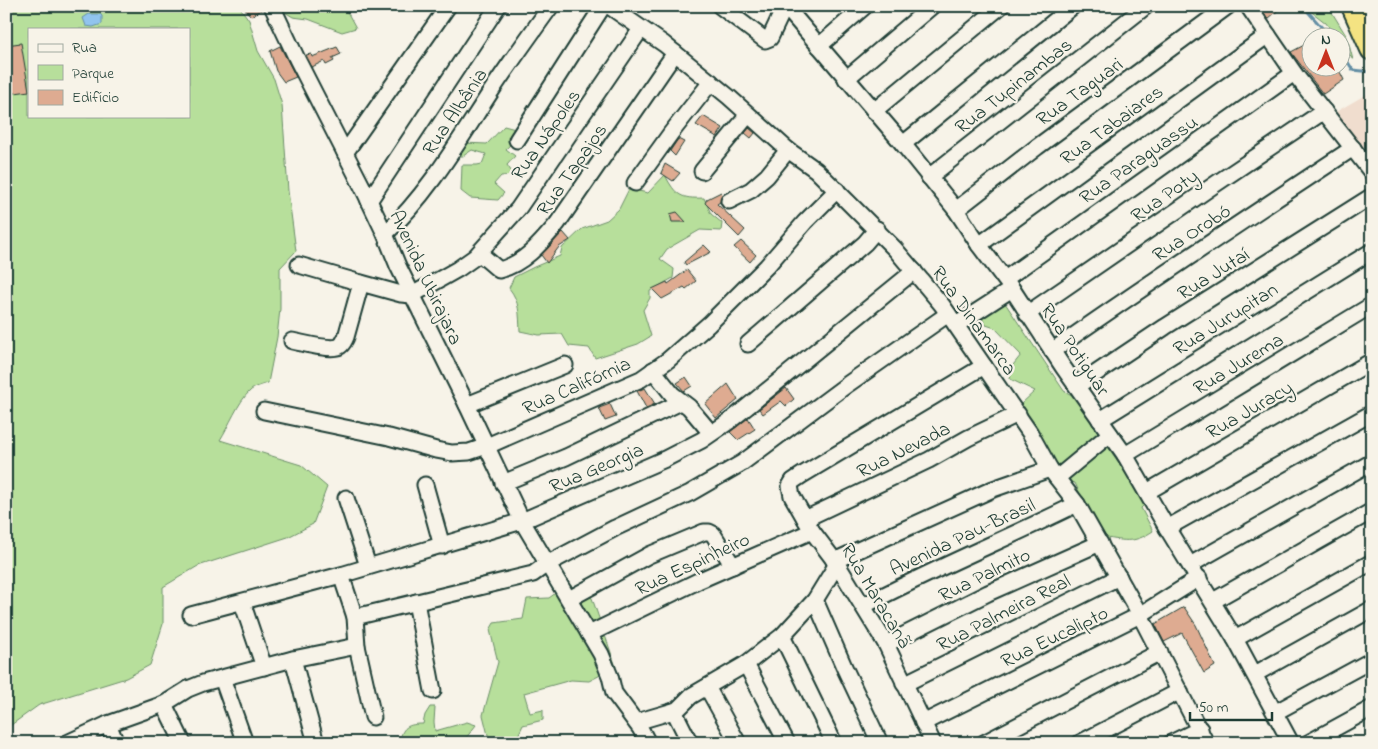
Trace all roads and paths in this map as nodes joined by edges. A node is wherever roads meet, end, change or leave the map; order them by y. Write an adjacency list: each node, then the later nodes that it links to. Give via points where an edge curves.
1 (272, 6): 32 (street, Avenida Ubirajara)
2 (448, 6): 32 (street)
3 (498, 6): 39 (street)
4 (552, 6): 43 (street, Rua Albânia, via 422,194)
5 (603, 6): 28 (street)
6 (609, 6): 17 (street, Rua Dinamarca)
7 (720, 6): 16 (street, via 764,40 770,38)
8 (865, 6): 19 (street)
9 (932, 6): 23 (street)
10 (1001, 6): 25 (street)
11 (1073, 6): 29 (street)
12 (1146, 6): 35 (street, Rua Tupinambas)
13 (1228, 6): 41 (street, Rua Taguari)
14 (1248, 6): 18 (street)
15 (1353, 6): 20 (highway)
16 (791, 8): 19 (street, Rua Potiguar)
17 (641, 30): 21 (street, Rua Dinamarca); 46 (street, Rua Nápoles, via 518,209)
18 (1268, 36): 22 (street); 44 (street, Rua Tabaiares)
19 (819, 46): 23 (street, Rua Potiguar)
20 (1372, 49)
21 (675, 53): 24 (street, Rua Dinamarca); 46 (street, Rua Tapajos, via 540,245 517,264 499,270)
22 (1294, 73): 26 (street); 50 (street, Rua Paraguassu)
23 (846, 79): 25 (street, Rua Potiguar)
24 (711, 82): 27 (street, Rua Dinamarca); 36 (street)
25 (874, 111): 29 (street, Rua Potiguar)
26 (1324, 111): 30 (street); 53 (street, Rua Poty)
27 (748, 115): 31 (street, Rua Dinamarca); 33 (street)
28 (517, 140)
29 (903, 144): 35 (street, Rua Potiguar)
30 (1352, 148): 34 (street); 57 (street, Rua Orobó)
31 (788, 150): 37 (street, Rua Dinamarca); 40 (street, via 751,190)
32 (345, 153): 39 (street, Avenida Ubirajara)
33 (702, 171)
34 (1372, 173)
35 (929, 177): 41 (street, Rua Potiguar)
36 (635, 183)
37 (837, 190): 42 (street, Rua Dinamarca); 61 (street, Rua Califórnia, via 710,324)
38 (1372, 196): 62 (street, Rua Jutaí)
39 (369, 201): 43 (street, Avenida Ubirajara)
40 (728, 201)
41 (956, 210): 44 (street, Rua Potiguar)
42 (877, 230): 48 (street, Rua Dinamarca); 56 (street)
43 (385, 234): 51 (street, Avenida Ubirajara)
44 (979, 245): 50 (street, Rua Potiguar)
45 (1372, 251): 68 (street, Rua Jurupitan)
46 (477, 255): 51 (street, Rua Nápoles)
47 (300, 265): 49 (street)
48 (914, 270): 54 (street, Rua Dinamarca); 69 (street, Rua Georgia)
49 (361, 283): 51 (street); 55 (street, via 343,344 331,347)
50 (1009, 284): 53 (street, Rua Potiguar); 54 (street, Rua Paraguassu)
51 (412, 295): 64 (street, Avenida Ubirajara)
52 (1372, 305): 72 (street, Rua Jurema)
53 (1028, 314): 57 (street, Rua Potiguar)
54 (952, 320): 60 (street, Rua Dinamarca); 88 (street, Rua Paraguassu, via 820,406 742,464 690,494)
55 (292, 341)
56 (748, 344)
57 (1052, 351): 62 (street, Rua Potiguar)
58 (1372, 361): 77 (street, Rua Juracy)
59 (565, 365): 64 (street)
60 (984, 366): 67 (street, Rua Dinamarca); 82 (street, Rua Maracanã, via 793,481 790,490)
61 (653, 370): 63 (street); 71 (street, Rua Califórnia, via 641,379)
62 (1077, 386): 68 (street, Rua Potiguar)
63 (681, 402): 69 (street); 75 (street)
64 (467, 405): 71 (street, Avenida Ubirajara)
65 (264, 411): 71 (street, Rua Califórnia, via 452,453)
66 (1372, 413): 83 (street)
67 (1018, 414): 74 (street, Rua Dinamarca); 82 (street, Rua Nevada)
68 (1100, 420): 70 (street, Rua Potiguar)
69 (711, 433): 81 (street, Rua Georgia, via 665,459)
70 (1110, 434): 72 (street, Rua Potiguar); 74 (street)
71 (487, 446): 75 (street, Avenida Ubirajara)
72 (1125, 455): 77 (street, Rua Potiguar)
73 (1372, 462): 89 (street)
74 (1054, 474): 79 (street, Rua Dinamarca); 86 (street, Avenida Pau-Brasil, via 993,489)
75 (503, 483): 81 (street, Avenida Ubirajara)
76 (425, 485): 85 (street)
77 (1147, 492): 83 (street, Rua Potiguar)
78 (346, 498): 90 (street)
79 (1078, 504): 84 (street, Rua Dinamarca); 100 (street, Avenida Pau-Brasil, via 903,584)
80 (1372, 511): 97 (street)
81 (522, 520): 85 (street, Rua Georgia); 88 (street, Avenida Ubirajara)
82 (809, 525): 86 (street, Rua Maracanã); 91 (street, Rua Espinheiro)
83 (1167, 528): 89 (street, Rua Potiguar)
84 (1100, 543): 93 (street, Rua Dinamarca); 108 (street, Rua Palmito, via 996,589)
85 (442, 546): 90 (street, Rua Georgia)
86 (836, 562): 96 (street); 100 (street, Rua Maracanã)
87 (1372, 562): 107 (street)
88 (546, 564): 95 (street, Avenida Ubirajara); 99 (street, Rua Paraguassu, via 533,574)
89 (1190, 565): 94 (street, Rua Potiguar)
90 (368, 566): 92 (street, Rua Georgia)
91 (733, 566): 95 (street, via 713,534 704,532 649,555); 105 (street, Rua Espinheiro)
92 (341, 575): 98 (street, Rua Georgia); 104 (street)
93 (1119, 577): 103 (street, Rua Dinamarca); 117 (street, Rua Palmeira Real)
94 (1199, 578): 97 (street, Rua Potiguar); 103 (street, Rua Eucalipto)
95 (569, 599): 105 (street, Avenida Ubirajara)
96 (815, 600): 106 (street); 140 (street)
97 (1213, 601): 107 (street, Rua Potiguar)
98 (242, 602): 102 (street, Rua Georgia); 114 (street)
99 (416, 602): 104 (street, Rua Paraguassu); 120 (street)
100 (863, 606): 108 (street, Rua Maracanã)
101 (1372, 609): 115 (street)
102 (191, 615)
103 (1140, 615): 110 (street, Rua Dinamarca); 127 (street, Rua Eucalipto)
104 (355, 617): 109 (street)
105 (589, 634): 126 (street, Avenida Ubirajara, via 607,669 614,693)
106 (782, 636): 113 (street); 139 (street)
107 (1235, 639): 115 (street, Rua Potiguar)
108 (886, 644): 117 (street, Rua Maracanã)
109 (357, 646): 111 (street); 125 (street)
110 (1160, 652): 119 (street, Rua Dinamarca); 142 (street)
111 (293, 659): 114 (street); 134 (street)
112 (1372, 660): 124 (street)
113 (746, 664): 118 (street); 138 (street)
114 (264, 667): 116 (street)
115 (1255, 674): 124 (street, Rua Potiguar)
116 (222, 678): 121 (street, via 188,689); 133 (street)
117 (904, 684): 127 (street, Rua Maracanã)
118 (707, 687): 123 (street); 137 (street)
119 (1180, 691): 129 (street, Rua Dinamarca); 143 (street)
120 (433, 692)
121 (164, 704): 128 (street); 132 (street)
122 (1372, 708): 147 (street)
123 (674, 712): 126 (street); 136 (street)
124 (1276, 712): 146 (street, Rua Potiguar)
125 (373, 716)
126 (636, 722): 135 (street, Avenida Ubirajara)
127 (923, 723): 141 (street, Rua Maracanã)
128 (108, 724): 130 (street); 131 (street)
129 (1200, 729): 144 (street); 145 (street, Rua Dinamarca)
130 (66, 743)
131 (116, 743)
132 (183, 743)
133 (245, 743)
134 (316, 743)
135 (648, 743)
136 (690, 743)
137 (738, 743)
138 (787, 743)
139 (834, 743)
140 (880, 743)
141 (933, 743)
142 (984, 743)
143 (1080, 743)
144 (1171, 743)
145 (1206, 743)
146 (1292, 743)
147 (1308, 743)

